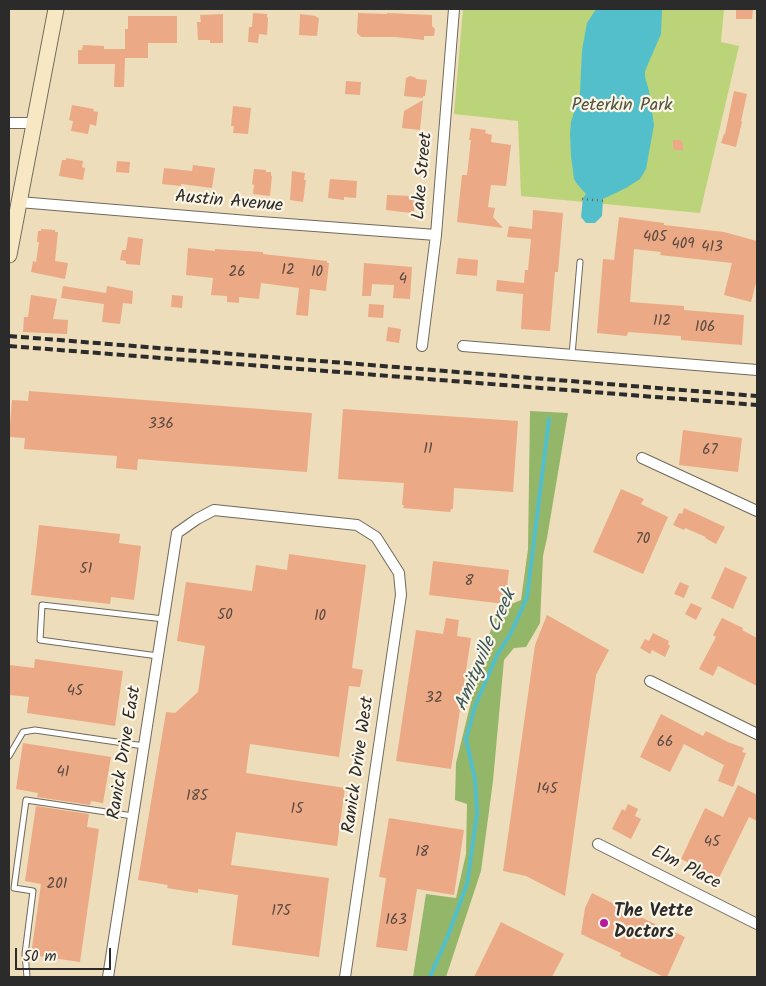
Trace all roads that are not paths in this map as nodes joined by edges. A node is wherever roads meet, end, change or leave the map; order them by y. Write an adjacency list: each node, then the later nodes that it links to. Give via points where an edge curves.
1 (56, 9): 4 (main road)
2 (454, 9): 7 (street, Lake Street)
3 (9, 123): 4 (street)
4 (34, 123): 5 (main road)
5 (19, 202): 6 (main road); 7 (street, Austin Avenue)
6 (12, 219): 8 (main road)
7 (436, 235): 10 (street, Lake Street)
8 (9, 255)
9 (580, 262): 12 (lane)
10 (422, 346)
11 (463, 346): 12 (street)
12 (572, 355): 13 (street)
13 (757, 370)
14 (642, 458): 15 (street)
15 (757, 511)
16 (177, 533): 17 (street, Ranick Drive East); 28 (street, Ranick Drive West, via 214,510 357,525 376,537 399,573 401,595)
17 (164, 619): 18 (street, Ranick Drive East); 18 (lane, via 42,605 40,640)
18 (158, 656): 21 (street, Ranick Drive East)
19 (650, 681): 20 (street)
20 (757, 734)
21 (144, 746): 22 (lane, via 35,730 23,732); 23 (street, Ranick Drive East)
22 (9, 756)
23 (133, 816): 26 (lane, via 26,800 14,888 33,891 25,954); 27 (street, Ranick Drive East)
24 (598, 844): 25 (street, Elm Place)
25 (757, 924)
26 (27, 977)
27 (108, 977)
28 (345, 977)

